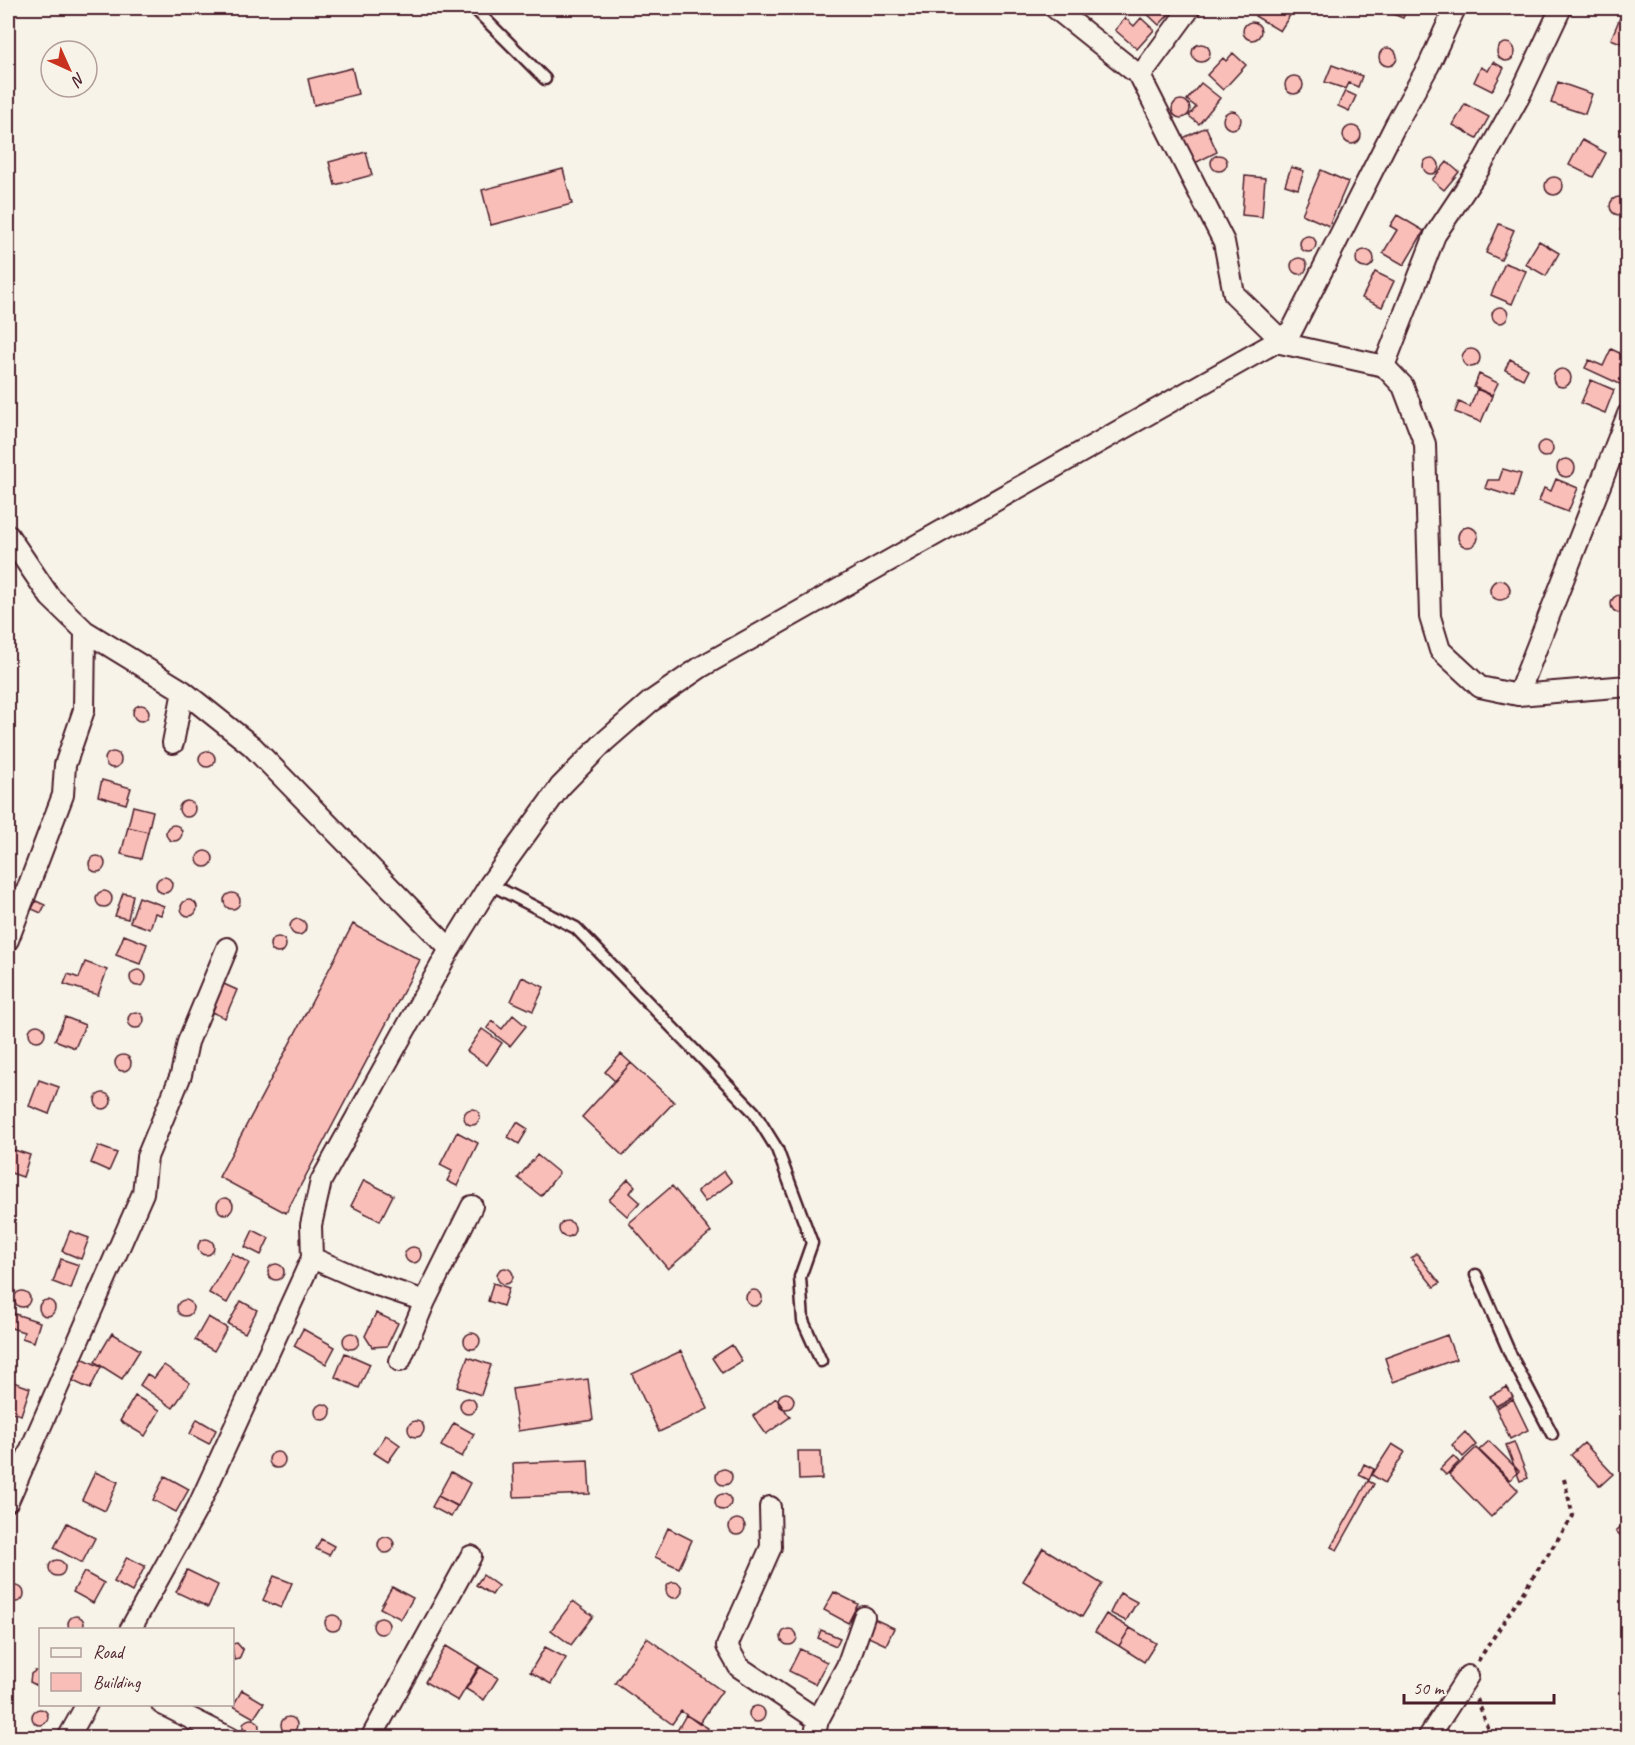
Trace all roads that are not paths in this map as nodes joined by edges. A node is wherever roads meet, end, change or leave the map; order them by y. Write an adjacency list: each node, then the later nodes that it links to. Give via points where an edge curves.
1 (474, 8): 7 (lane)
2 (1055, 8): 6 (street)
3 (1190, 8): 6 (street)
4 (1455, 8): 8 (street, via 1292,330)
5 (1561, 8): 9 (street, via 1515,105 1436,235)
6 (1140, 76): 8 (street, via 1224,242 1234,294 1274,333)
7 (545, 79)
8 (1276, 342): 9 (street); 17 (street, via 711,661 659,696 604,742 560,787)
9 (1384, 366): 15 (street, via 1403,386 1425,444 1430,617 1440,650 1480,687)
10 (1628, 414): 15 (street)
11 (8, 535): 12 (street, via 50,597)
12 (85, 631): 14 (street); 18 (street, via 84,710 65,765 63,795)
13 (1628, 686): 15 (street)
14 (183, 691): 16 (street); 20 (street, via 252,746)
15 (1518, 695)
16 (173, 743)
17 (490, 884): 20 (street); 26 (lane, via 576,928 754,1112 777,1149 812,1243 800,1277 803,1321)
18 (8, 940)
19 (227, 948): 28 (street, via 147,1157 142,1193)
20 (450, 949): 22 (street, via 321,1181 311,1225)
21 (472, 1206): 24 (street)
22 (312, 1258): 24 (street); 32 (street, via 198,1507)
23 (1476, 1275): 27 (lane, via 1511,1356)
24 (425, 1301): 25 (street)
25 (400, 1361)
26 (821, 1361)
27 (1552, 1434)
28 (8, 1501)
29 (770, 1507): 36 (street, via 771,1547 727,1646 739,1666)
30 (471, 1556): 39 (street)
31 (864, 1617): 36 (street, via 847,1666)
32 (131, 1628)
33 (1468, 1676): 40 (street)
34 (86, 1706): 37 (street)
35 (166, 1706): 38 (street)
36 (816, 1729)
37 (68, 1737)
38 (230, 1737)
39 (371, 1737)
40 (1428, 1737)

